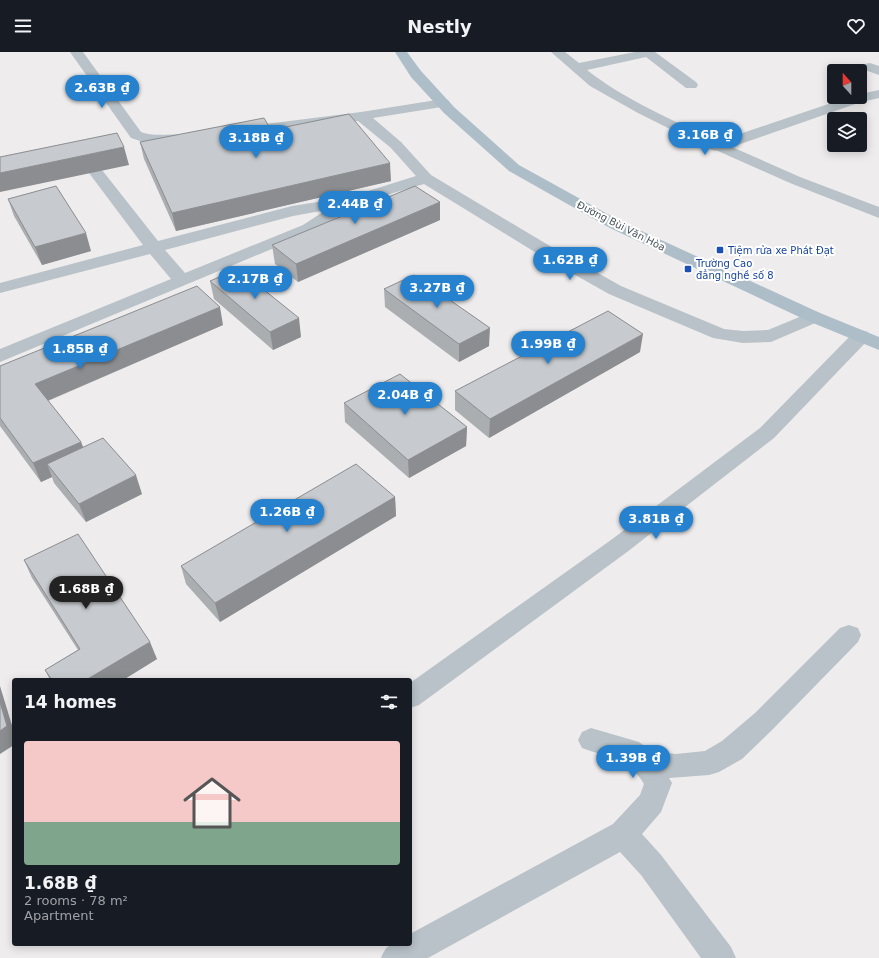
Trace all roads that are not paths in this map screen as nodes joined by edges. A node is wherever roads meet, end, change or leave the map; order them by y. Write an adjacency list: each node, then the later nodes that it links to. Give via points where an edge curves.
1 (76, 52): 11 (street, via 136,135 149,140)
2 (401, 52): 8 (main road, Đường Bùi Văn Hòa, via 416,74)
3 (557, 52): 5 (street)
4 (648, 53): 5 (street); 6 (street)
5 (576, 68): 12 (street, via 595,83 642,110)
6 (691, 85)
7 (879, 94): 12 (street, via 857,99)
8 (443, 103): 9 (street); 20 (main road, Đường Bùi Văn Hòa, via 514,168 616,225)
9 (361, 116): 10 (street); 14 (street, via 396,145)
10 (227, 133)
11 (196, 137)
12 (717, 147): 16 (street)
13 (96, 172): 17 (street)
14 (426, 178): 15 (street); 20 (street, via 615,290 720,334 743,338 771,336)
15 (351, 201): 17 (street, via 292,211); 18 (street, via 308,228)
16 (879, 212)
17 (154, 248): 18 (street); 19 (street)
18 (183, 281): 22 (street)
19 (0, 288)
20 (814, 317): 21 (main road, Đường Bùi Văn Hòa)
21 (870, 340): 24 (street, via 767,433 619,546)
22 (0, 356)
23 (849, 635): 26 (street, via 732,750 709,763 676,766)
24 (412, 696)
25 (591, 740): 26 (street, via 629,751)
26 (646, 763): 27 (street, via 658,783 651,803)
27 (622, 834): 28 (street); 29 (street, via 651,865)
28 (397, 958)
29 (720, 958)

